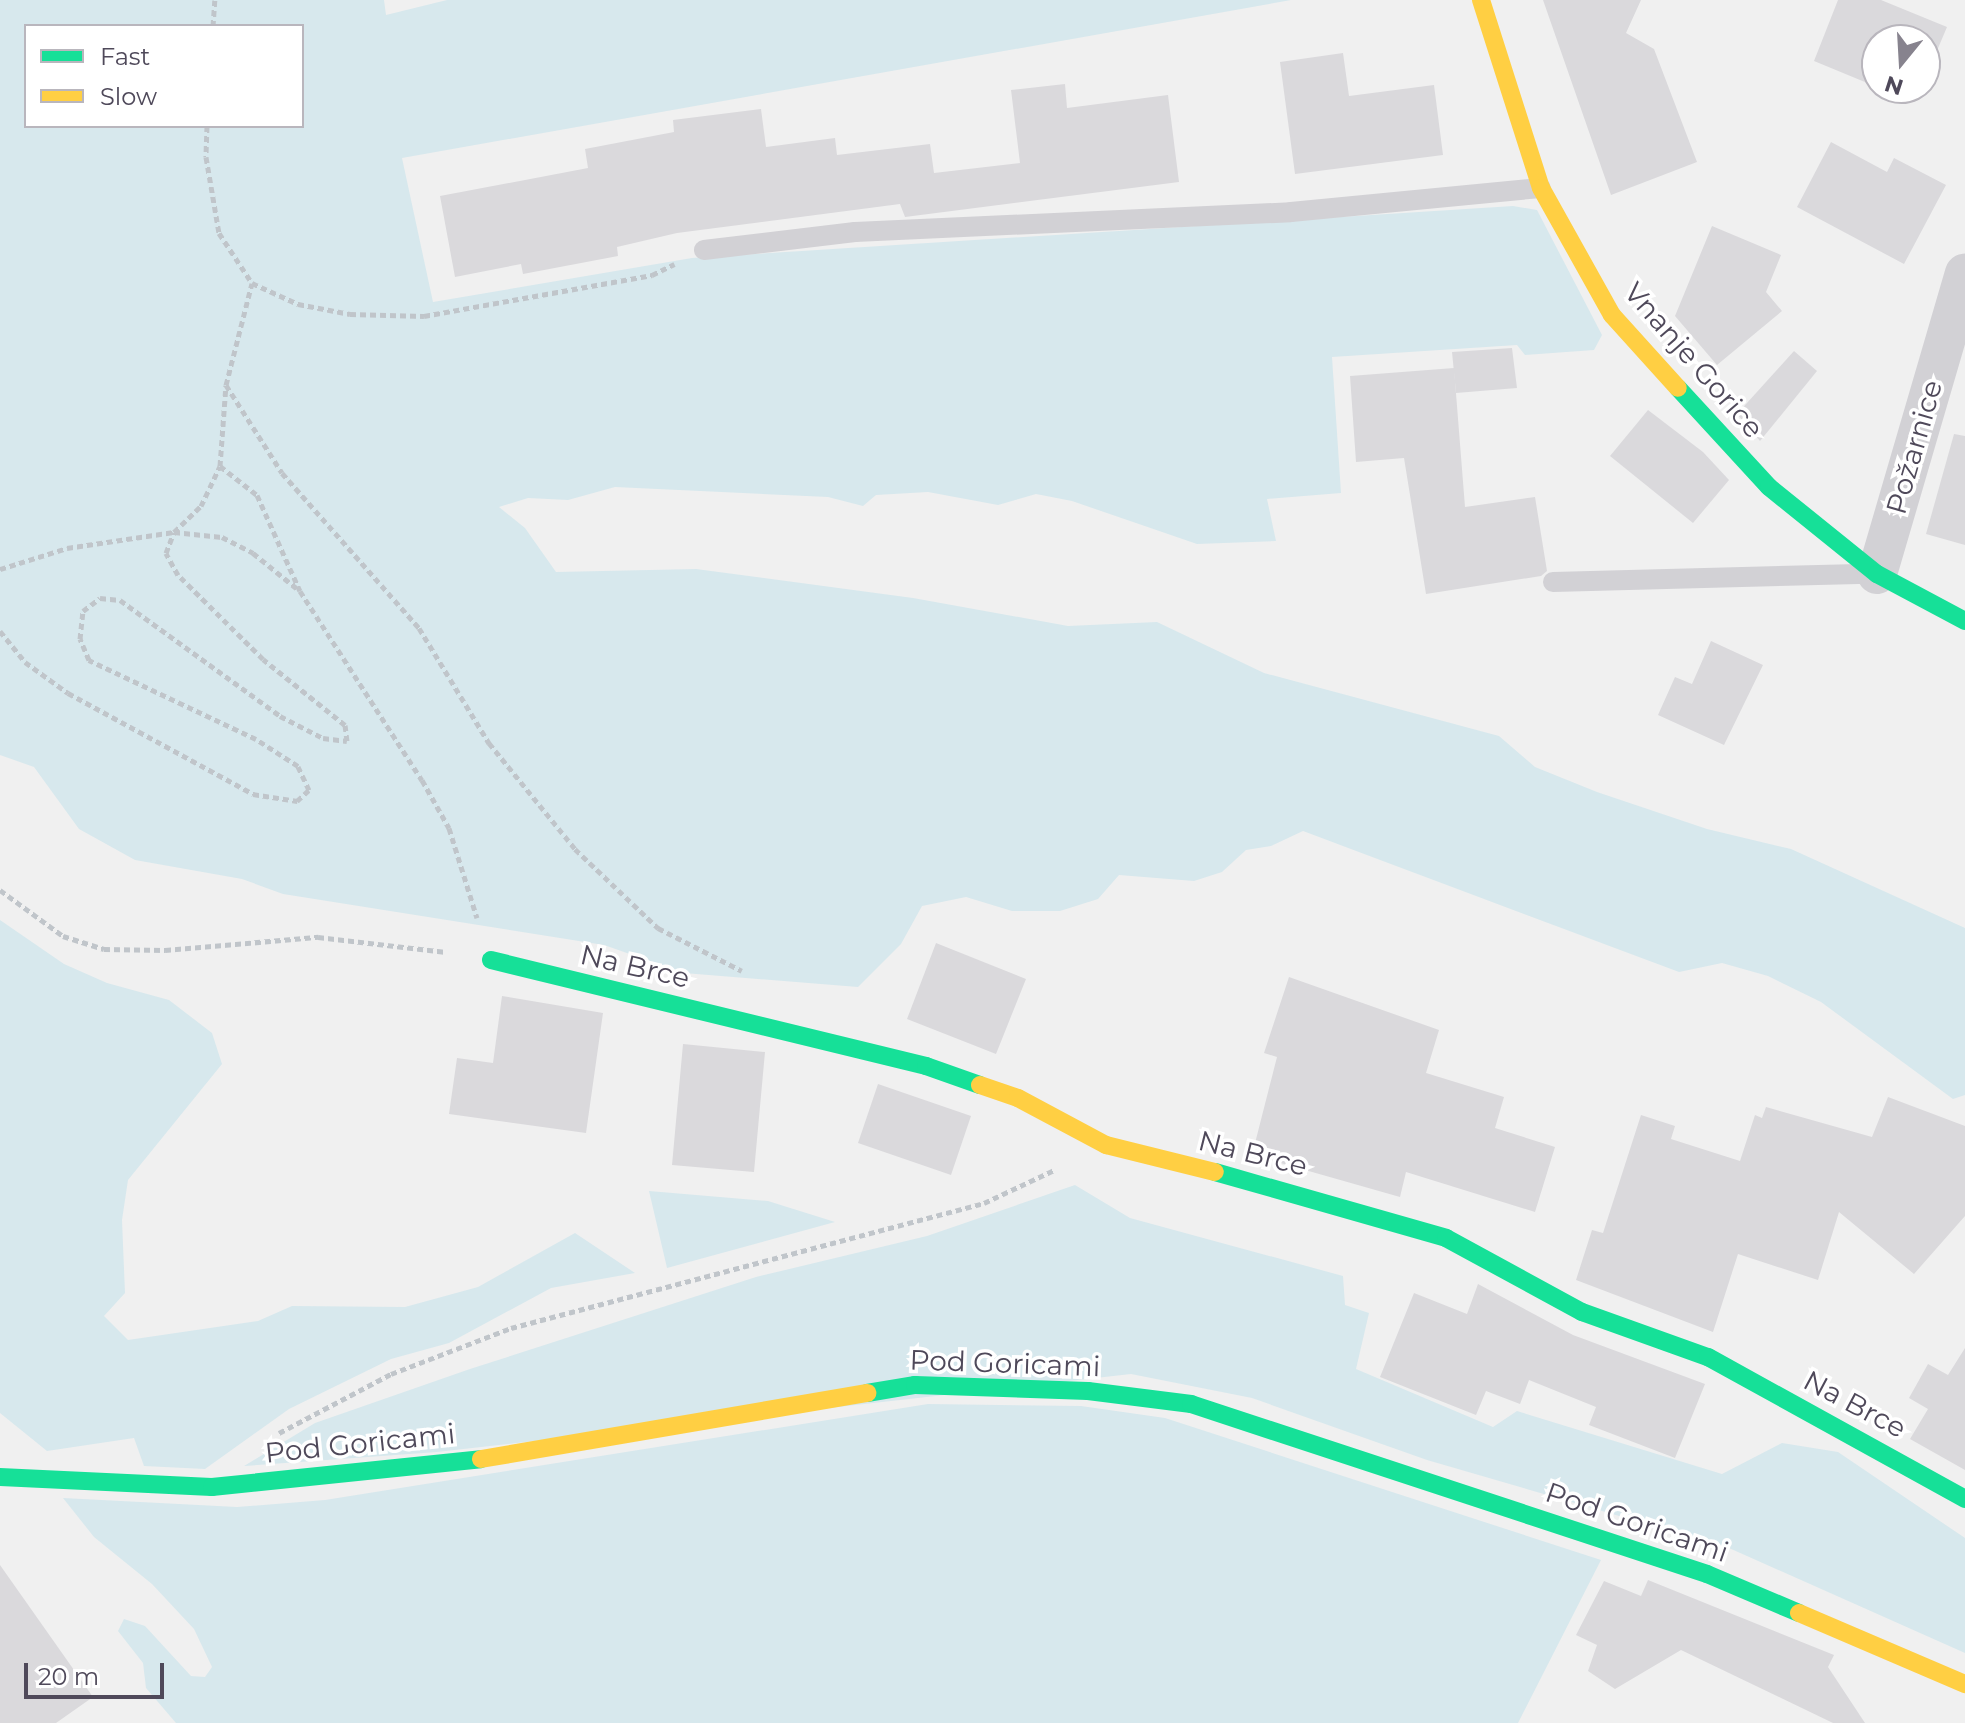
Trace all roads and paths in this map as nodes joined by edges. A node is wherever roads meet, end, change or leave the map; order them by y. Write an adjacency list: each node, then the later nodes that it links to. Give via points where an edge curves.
1 (215, 0): 3 (path)
2 (1481, 0): 5 (street, Vnanje Gorice)
3 (213, 24)
4 (207, 128): 8 (path, via 206,157 219,233)
5 (1541, 188): 6 (lane, via 1291,212 855,232); 13 (street, Vnanje Gorice, via 1612,315 1769,487)
6 (704, 250): 8 (path, via 652,275 424,316 350,314 298,304)
7 (1965, 274): 13 (street, Požarnice)
8 (252, 283): 9 (path)
9 (226, 385): 10 (path); 20 (path, via 282,473 419,628 489,743 575,849 658,928)
10 (220, 466): 11 (path, via 201,506); 15 (path, via 257,495)
11 (174, 532): 12 (path, via 67,548); 15 (path, via 222,537 253,553); 17 (path, via 166,553 178,575 263,659 345,725 347,741 323,738 280,716 120,600 100,598 83,611 80,639 89,660 256,739 298,766 309,790 297,801 253,794 68,693 25,662)
12 (0, 569)
13 (1877, 574): 14 (lane); 16 (street, Vnanje Gorice)
14 (1553, 582)
15 (300, 591): 19 (path, via 449,828)
16 (1965, 621)
17 (0, 631)
18 (0, 890): 19 (path, via 63,936 104,949 165,950 318,937)
19 (491, 960): 21 (street, Na Brce, via 926,1066 1018,1098)
20 (757, 979)
21 (1106, 1145): 22 (path, via 984,1203 511,1328 391,1374 293,1422); 24 (street, Na Brce, via 1316,1197 1446,1238 1582,1312 1708,1357)
22 (270, 1441)
23 (0, 1477): 25 (street, Pod Goricami, via 212,1487 445,1465 915,1385 1088,1391 1191,1404 1308,1439 1707,1574)
24 (1965, 1499)
25 (1965, 1684)

